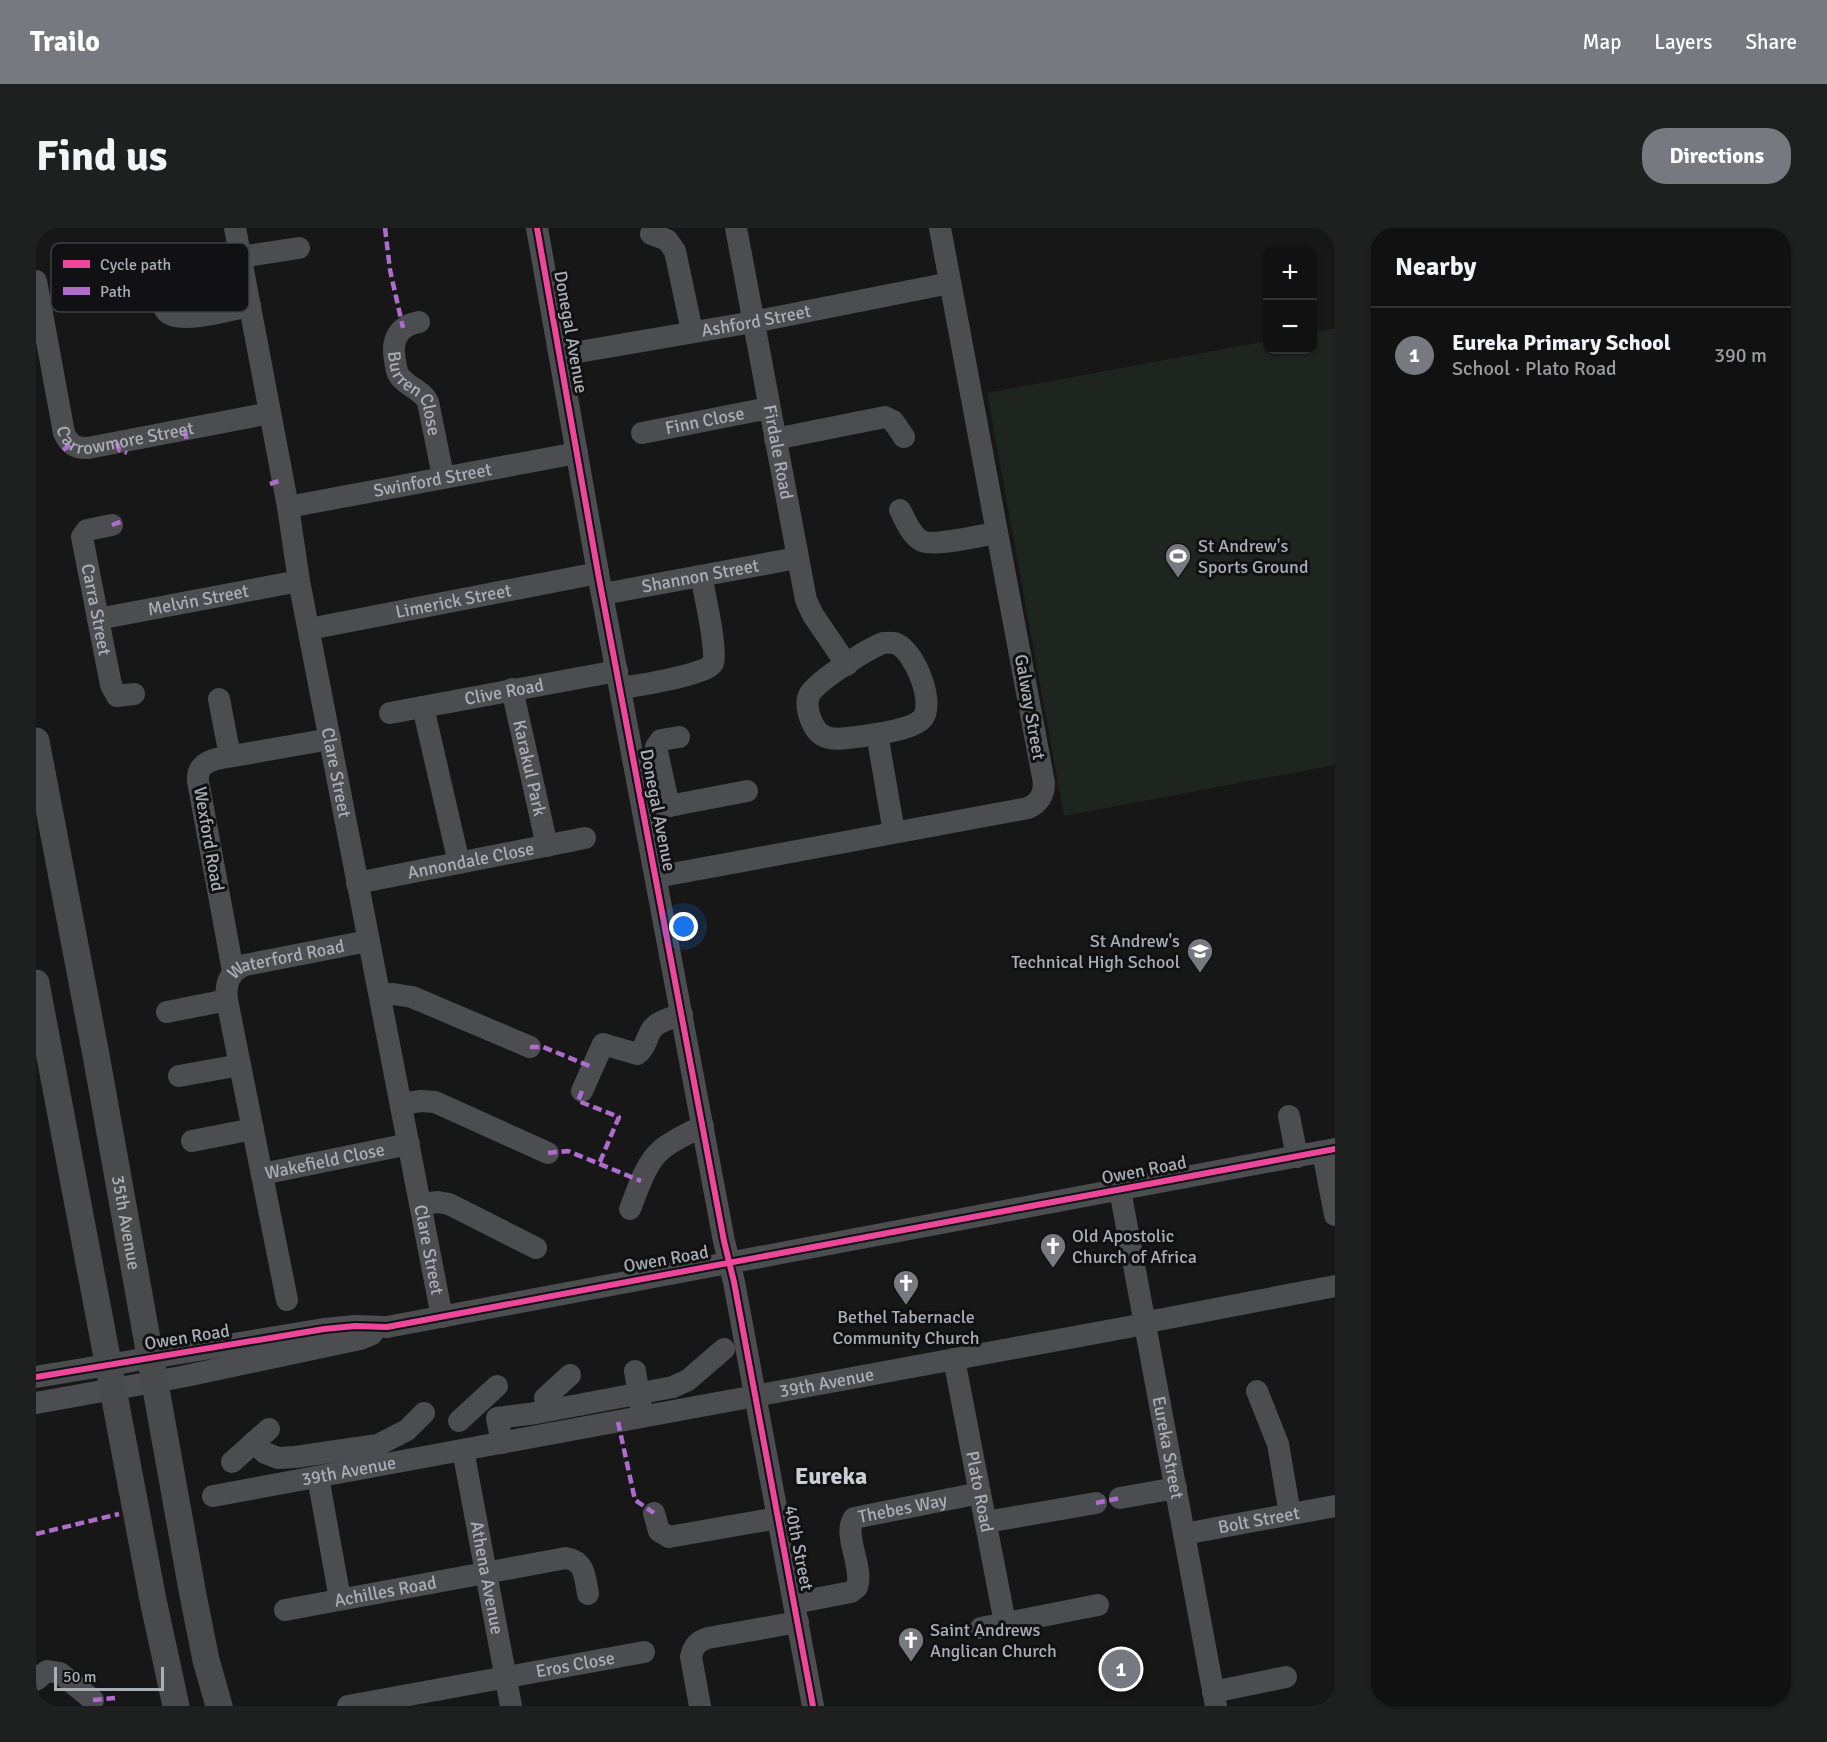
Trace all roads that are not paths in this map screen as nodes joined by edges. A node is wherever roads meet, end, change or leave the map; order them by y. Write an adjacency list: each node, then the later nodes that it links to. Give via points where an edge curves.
1 (235, 228): 6 (street, Clare Street)
2 (537, 228): 18 (street, Donegal Avenue)
3 (736, 228): 16 (street, Firdale Road)
4 (940, 228): 10 (street, Galway Street)
5 (651, 234): 17 (street, via 667,240 675,251)
6 (238, 243)
7 (299, 248): 8 (street)
8 (249, 256)
9 (36, 281): 20 (street, Carrowmore Street, via 64,433 74,446 88,448)
10 (950, 283): 16 (street, Ashford Street); 29 (street, Galway Street)
11 (249, 301): 12 (street, Clare Street)
12 (250, 306): 20 (street, Clare Street)
13 (168, 312): 14 (street, via 186,318)
14 (218, 312)
15 (419, 322): 25 (street, Burren Close, via 400,330 393,349 398,375 429,402)
16 (753, 322): 17 (street, Ashford Street); 19 (street, Firdale Road)
17 (692, 331): 18 (street, Ashford Street)
18 (561, 356): 24 (street, Donegal Avenue)
19 (769, 408): 21 (street, Finn Close); 23 (street, Firdale Road)
20 (270, 413): 26 (street, Clare Street)
21 (642, 433)
22 (904, 437): 23 (street, via 893,421 885,417)
23 (775, 439): 30 (street, Firdale Road)
24 (577, 453): 25 (street, Swinford Street); 33 (street, Donegal Avenue)
25 (443, 476): 26 (street, Swinford Street)
26 (288, 507): 32 (street, Clare Street)
27 (900, 510): 29 (street, via 922,542)
28 (112, 525): 34 (street, Carra Street, via 87,530 82,537)
29 (998, 533): 51 (street, Galway Street, via 1043,794 1028,808)
30 (797, 558): 31 (street, Shannon Street); 36 (street, Firdale Road, via 809,607)
31 (701, 576): 33 (street, Shannon Street); 37 (street, Clive Road, via 714,663 698,673)
32 (300, 581): 34 (street, Melvin Street); 35 (street, Clare Street)
33 (600, 584): 35 (street, Limerick Street); 37 (street, Donegal Avenue)
34 (98, 620): 39 (street, Carra Street, via 113,691 121,697)
35 (309, 629): 45 (street, Clare Street)
36 (847, 665): 43 (street, via 810,694 807,704 813,726 820,736 829,739); 43 (street, via 874,647 890,643 902,647 920,674 926,715 911,726)
37 (619, 679): 38 (street, Clive Road); 50 (street, Donegal Avenue)
38 (512, 689): 41 (street, Clive Road); 53 (street, Karakul Park)
39 (134, 694)
40 (219, 699): 47 (street)
41 (423, 707): 42 (street, Clive Road); 54 (street)
42 (390, 713)
43 (877, 734): 51 (street)
44 (679, 736): 49 (street, via 661,740 656,747)
45 (330, 739): 47 (street, Wexford Road); 56 (street, Clare Street)
46 (36, 741): 90 (main road, 35th Avenue)
47 (230, 756): 58 (street, Wexford Road, via 206,763 197,774)
48 (747, 791): 49 (street)
49 (669, 806): 50 (street)
50 (644, 812): 55 (street, Donegal Avenue)
51 (894, 832): 55 (street, Galway Street)
52 (585, 838): 53 (street, Annondale Close)
53 (547, 846): 54 (street, Annondale Close)
54 (459, 863): 56 (street, Annondale Close)
55 (656, 877): 63 (street, Donegal Avenue)
56 (357, 883): 57 (street, Clare Street)
57 (368, 941): 58 (street, Waterford Road, via 244,965); 60 (street, Clare Street)
58 (233, 971): 61 (street, Waterford Road, via 227,982)
59 (36, 983): 93 (main road)
60 (380, 995): 64 (street, via 412,997); 68 (street, Clare Street)
61 (227, 1000): 62 (street, Waterford Road); 65 (street, Waterford Road)
62 (167, 1012)
63 (682, 1014): 67 (street, via 656,1024 640,1053 603,1044); 70 (street, Donegal Avenue)
64 (530, 1047)
65 (240, 1065): 66 (street); 71 (street, Waterford Road)
66 (179, 1076)
67 (582, 1090)
68 (401, 1104): 73 (street, Clare Street); 75 (street, via 435,1102)
69 (1289, 1116): 76 (street)
70 (703, 1126): 80 (street, via 656,1155); 83 (street, Donegal Avenue)
71 (253, 1129): 72 (street); 77 (street, Waterford Road)
72 (192, 1141)
73 (409, 1144): 77 (street, Wakefield Close); 79 (street, Clare Street)
74 (1329, 1151): 76 (street, Owen Road); 81 (street)
75 (548, 1153)
76 (1297, 1157): 78 (street, Owen Road)
77 (262, 1174): 85 (street, Wakefield Close)
78 (1120, 1190): 83 (street, Owen Road); 87 (street, Eureka Street)
79 (420, 1204): 82 (street, via 448,1204); 86 (street, Clare Street)
80 (630, 1209)
81 (1335, 1215)
82 (536, 1248)
83 (731, 1263): 86 (street, Owen Road); 95 (street, Donegal Avenue)
84 (1335, 1286): 87 (street, 39th Avenue)
85 (286, 1300)
86 (442, 1317): 90 (street, Owen Road, via 387,1327 324,1329)
87 (1145, 1324): 89 (street, 39th Avenue); 109 (street, Eureka Street)
88 (724, 1349): 92 (street, via 680,1385)
89 (954, 1359): 95 (street, 39th Avenue); 110 (street, Plato Road)
90 (152, 1370): 93 (street, Owen Road); 135 (main road, 35th Avenue, via 206,1660)
91 (36, 1377): 93 (street, Owen Road)
92 (636, 1377): 98 (street); 100 (street)
93 (111, 1378): 97 (street, Owen Road); 134 (main road)
94 (1257, 1391): 116 (street, via 1278,1444)
95 (756, 1396): 100 (street, 39th Avenue); 117 (street, 40th Street)
96 (545, 1398): 98 (street, via 566,1378)
97 (36, 1403)
98 (567, 1407): 101 (street)
99 (424, 1413): 104 (street, via 397,1437 378,1445)
100 (643, 1417): 103 (street, 39th Avenue)
101 (497, 1418): 102 (street, via 490,1393); 103 (street)
102 (459, 1421)
103 (501, 1443): 105 (street, 39th Avenue)
104 (339, 1450): 106 (street, via 278,1458 265,1453 262,1436); 107 (street)
105 (463, 1450): 107 (street, 39th Avenue); 120 (street, Athena Avenue)
106 (232, 1462)
107 (344, 1472): 108 (street, 39th Avenue)
108 (318, 1477): 111 (street, 39th Avenue); 122 (street)
109 (1176, 1488): 112 (street); 119 (street, Eureka Street)
110 (980, 1493): 118 (street, Plato Road); 125 (street, Thebes Way, via 854,1518 850,1526 858,1587)
111 (213, 1496)
112 (1120, 1498)
113 (1096, 1503): 118 (street)
114 (1335, 1506): 116 (street, Bolt Street)
115 (654, 1513): 117 (street, via 659,1531 669,1537)
116 (1290, 1514): 119 (street, Bolt Street)
117 (778, 1518): 125 (street, 40th Street)
118 (986, 1522): 126 (street, Plato Road)
119 (1184, 1534): 132 (street, Eureka Street, via 1196,1654)
120 (486, 1572): 121 (street, Achilles Road, via 571,1558 584,1570); 122 (street, Achilles Road); 129 (street, Athena Avenue)
121 (588, 1594)
122 (340, 1599): 124 (street, Achilles Road)
123 (1098, 1605): 126 (street)
124 (285, 1610)
125 (796, 1613): 138 (street, via 698,1642 691,1657); 139 (street, 40th Street)
126 (1005, 1623): 127 (street)
127 (981, 1628)
128 (644, 1652): 129 (street, Eros Close)
129 (506, 1677): 136 (street, Eros Close); 137 (street, Athena Avenue)
130 (1286, 1677): 132 (street)
131 (36, 1680): 133 (street, via 46,1671 60,1673)
132 (1215, 1699)
133 (93, 1700)
134 (176, 1706)
135 (219, 1706)
136 (348, 1706)
137 (511, 1706)
138 (700, 1706)
139 (813, 1706)

